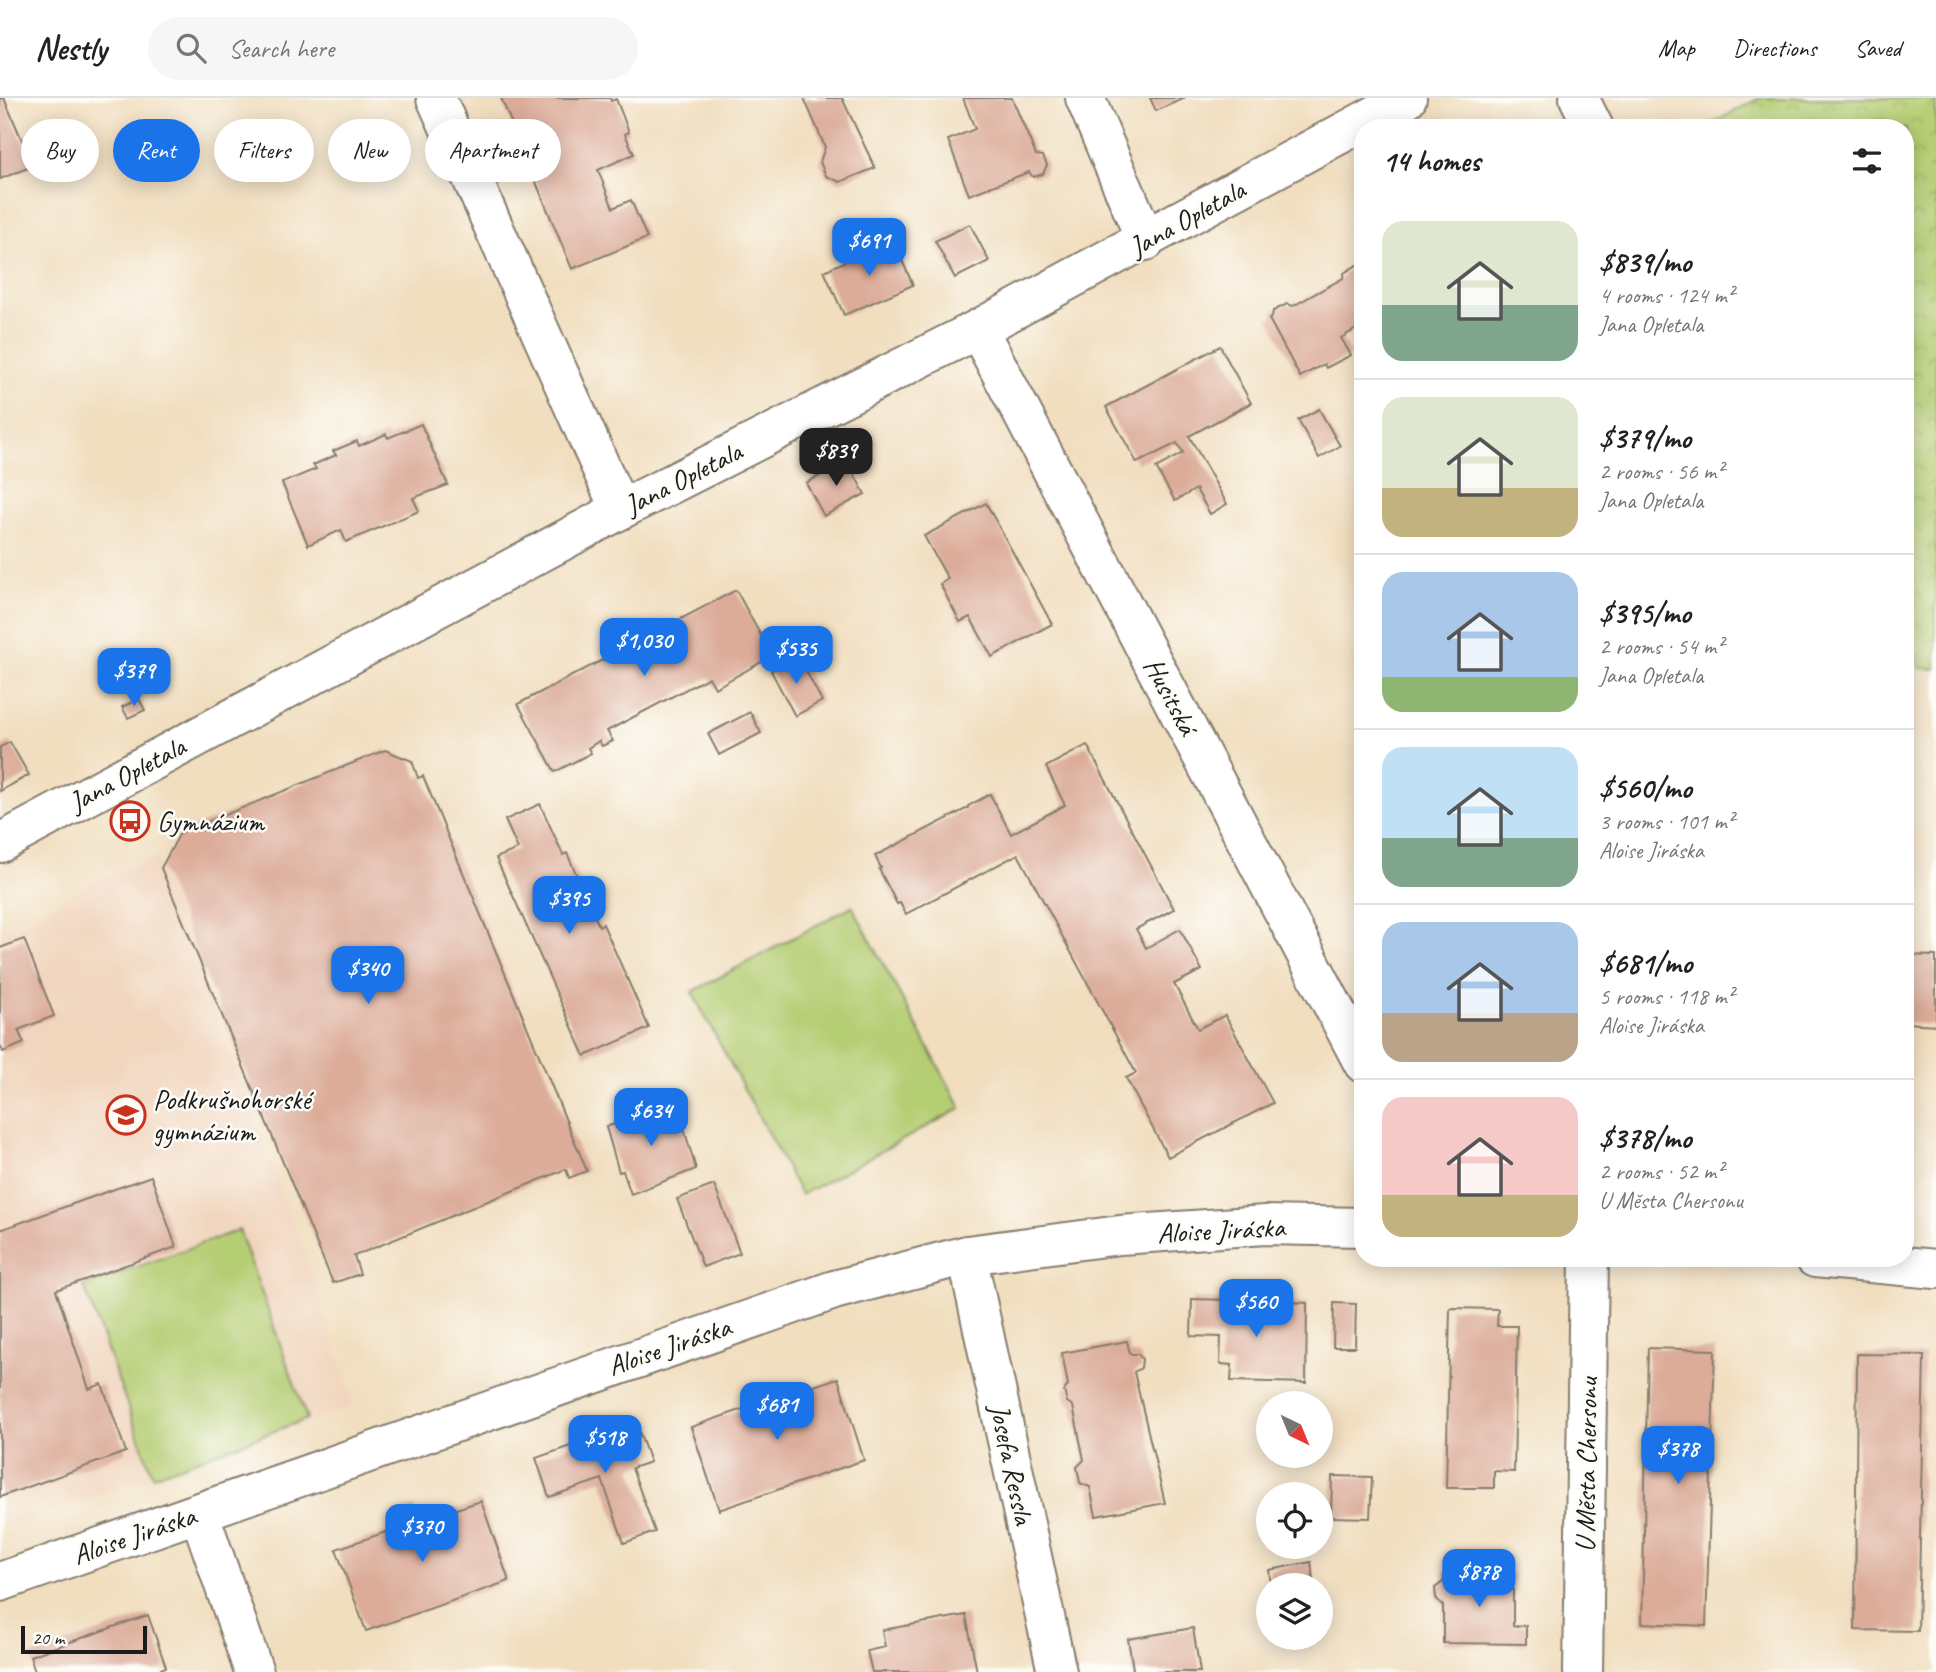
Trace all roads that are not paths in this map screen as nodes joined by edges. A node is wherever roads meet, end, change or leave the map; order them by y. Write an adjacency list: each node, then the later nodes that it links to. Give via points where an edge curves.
1 (436, 98): 10 (street)
2 (1085, 98): 8 (street)
3 (1406, 98): 5 (street, Jana Opletala)
4 (1579, 98): 6 (street)
5 (1368, 119)
6 (1590, 119)
7 (1354, 126): 8 (street, Jana Opletala)
8 (1146, 240): 9 (street, Jana Opletala)
9 (978, 329): 10 (street, Jana Opletala); 12 (street, Husitská)
10 (620, 510): 11 (street, Jana Opletala)
11 (0, 843)
12 (1354, 1046)
13 (1354, 1227): 14 (street, Aloise Jiráska, via 1265,1225 1120,1235)
14 (967, 1255): 18 (street, Aloise Jiráska, via 834,1290); 21 (street, Josefa Ressla)
15 (1589, 1267): 22 (street, U Města Chersonu)
16 (1914, 1267): 17 (street)
17 (1936, 1269)
18 (199, 1512): 19 (street, Aloise Jiráska); 20 (street)
19 (0, 1582)
20 (254, 1672)
21 (1057, 1672)
22 (1583, 1672)

